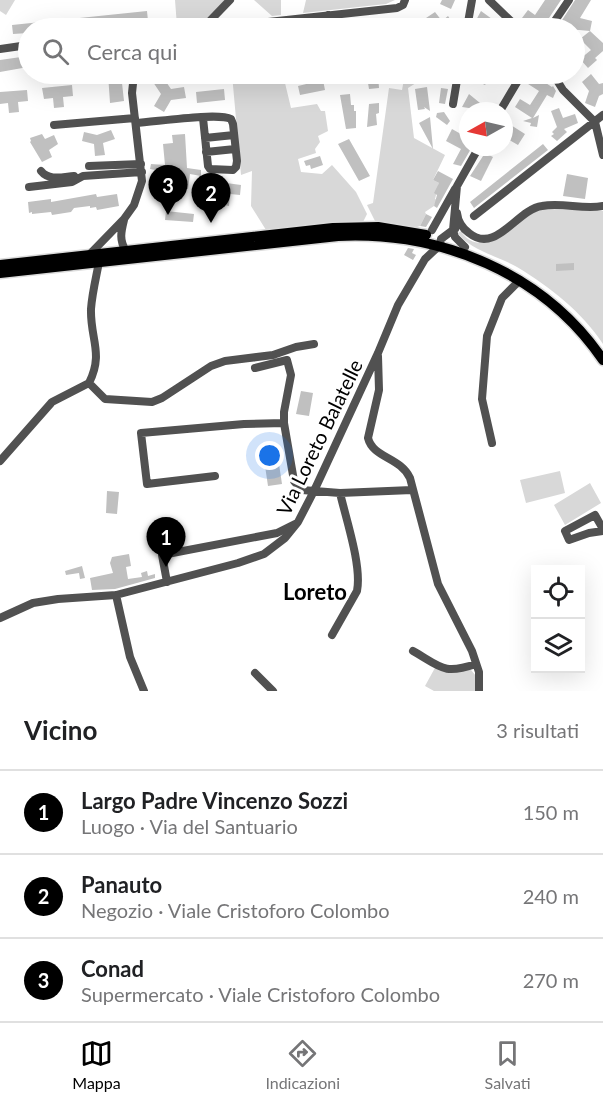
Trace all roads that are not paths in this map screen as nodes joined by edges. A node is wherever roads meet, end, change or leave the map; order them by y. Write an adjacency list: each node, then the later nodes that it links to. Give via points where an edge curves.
1 (230, 0): 7 (street)
2 (472, 0): 10 (street)
3 (489, 0): 11 (street)
4 (569, 0): 12 (street)
5 (404, 2): 6 (street, via 397,8)
6 (328, 15): 8 (street); 9 (street)
7 (213, 18)
8 (301, 18)
9 (328, 18)
10 (469, 18)
11 (508, 18)
12 (557, 18)
13 (18, 46): 14 (street)
14 (2, 48)
15 (134, 84): 23 (street)
16 (456, 84): 20 (street)
17 (516, 84): 19 (street)
18 (559, 84): 24 (street)
19 (505, 102)
20 (453, 104)
21 (603, 115): 24 (street)
22 (203, 118): 23 (street); 26 (street, via 231,119); 27 (street)
23 (136, 121): 25 (street); 33 (street)
24 (595, 122): 30 (street); 40 (street)
25 (54, 125)
26 (234, 135): 27 (street); 28 (street)
27 (205, 138): 29 (street)
28 (235, 149): 29 (street); 29 (street, via 237,161 233,170 210,169)
29 (206, 152)
30 (603, 155)
31 (474, 156): 36 (street)
32 (89, 166): 33 (street)
33 (142, 168): 35 (street); 41 (street, via 134,205)
34 (41, 171): 35 (street, via 53,178)
35 (83, 176): 37 (street, via 72,182)
36 (457, 186): 38 (street); 43 (street)
37 (29, 187)
38 (456, 204): 42 (street); 44 (street)
39 (603, 206): 42 (street, via 540,206 486,239)
40 (474, 216)
41 (124, 219): 47 (street, via 120,236); 48 (street)
42 (463, 228): 44 (street)
43 (432, 230)
44 (453, 230): 45 (street, Via Loreto Balatelle); 46 (street)
45 (441, 242): 46 (main road); 47 (main road, via 402,230 355,227); 49 (main road, via 348,235); 52 (main road); 55 (street, Via Loreto Balatelle, via 411,282)
46 (465, 247): 54 (main road, via 536,283 576,318)
47 (126, 251): 48 (main road)
48 (88, 256): 50 (main road)
49 (99, 262): 51 (main road); 59 (street, via 91,308 97,360)
50 (0, 265)
51 (0, 273)
52 (520, 280): 57 (main road, via 574,323); 61 (street, via 502,298 487,336 482,399)
53 (314, 344): 56 (street, via 296,347)
54 (603, 351)
55 (378, 353): 64 (street, via 379,390 369,443 407,471); 65 (street, Via Loreto Balatelle)
56 (287, 355): 58 (street); 59 (street, via 225,361 152,402 105,399); 60 (street, via 291,375)
57 (603, 360)
58 (255, 368)
59 (89, 383): 62 (street, via 52,402)
60 (284, 423): 63 (street, via 141,433 147,484); 65 (street, via 294,481 302,490)
61 (492, 443)
62 (0, 461)
63 (215, 476)
64 (412, 490): 66 (street); 73 (street, via 438,584)
65 (314, 491): 66 (street); 67 (street, Via Loreto Balatelle)
66 (340, 493): 71 (street, via 358,583)
67 (298, 522): 68 (street, Via Loreto Balatelle, via 264,554); 68 (street, via 277,533 162,555)
68 (167, 582): 69 (street, Via Loreto Balatelle)
69 (116, 595): 70 (street, Via Loreto Balatelle, via 44,600); 75 (street, via 130,657)
70 (0, 618)
71 (332, 635)
72 (413, 651): 73 (street, via 448,670)
73 (476, 664): 77 (street)
74 (255, 673): 76 (street)
75 (144, 691)
76 (273, 691)
77 (480, 691)

